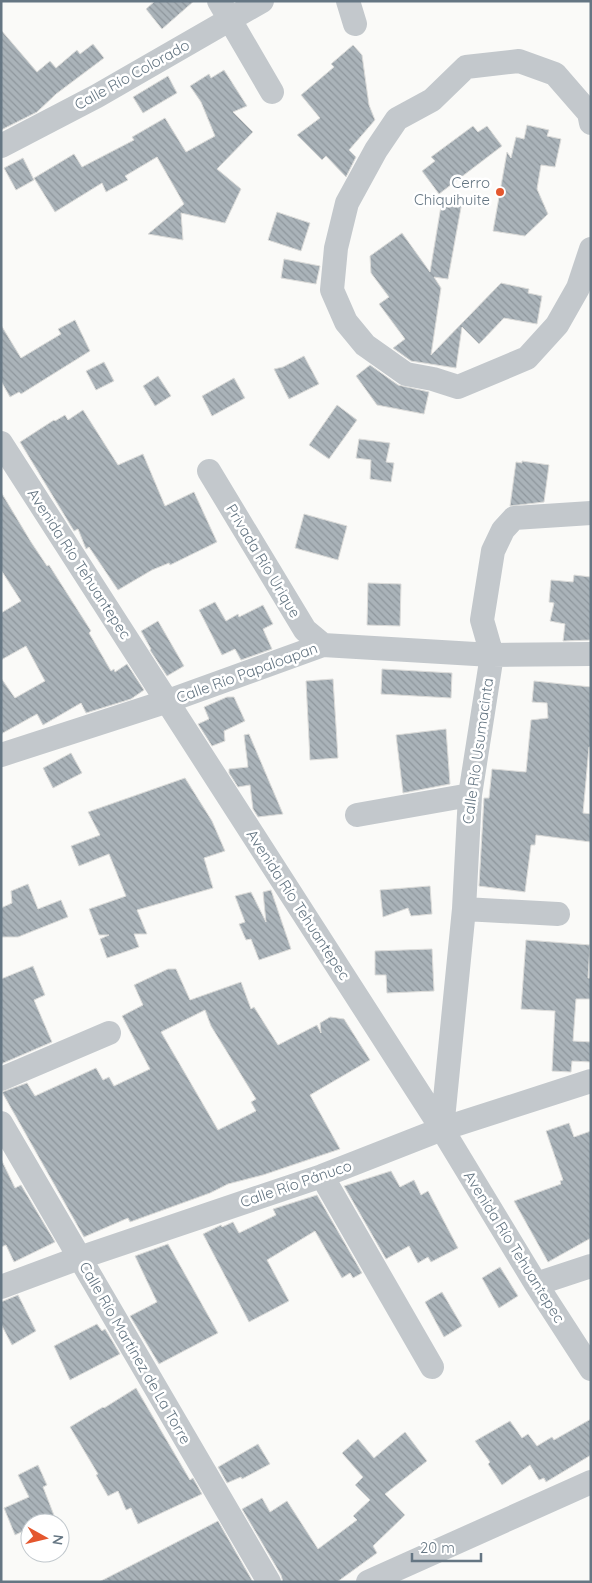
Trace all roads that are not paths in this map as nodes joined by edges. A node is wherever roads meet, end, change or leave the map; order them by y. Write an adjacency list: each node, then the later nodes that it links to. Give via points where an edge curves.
1 (262, 1): 3 (street, Calle Río Colorado)
2 (348, 1): 4 (street)
3 (224, 11): 5 (street); 7 (street, Calle Río Colorado, via 97,96)
4 (355, 24)
5 (272, 92)
6 (591, 123): 9 (street, via 589,113 555,74 519,61 466,67 432,100 397,119 376,150 347,203 336,248 332,290 346,322 365,345 406,374 458,387 527,358 557,325)
7 (1, 146)
8 (591, 249): 9 (street)
9 (584, 287)
10 (1, 443): 16 (street, Avenida Río Tehuantepec)
11 (209, 471): 13 (street, Privada Río Urique, via 305,630)
12 (591, 513): 15 (street, Calle Río Usumacinta, via 514,518 502,530 493,551 482,620)
13 (323, 645): 15 (street, Calle Río Papaloapan); 16 (street, Calle Río Papaloapan)
14 (591, 654): 15 (street, Calle Río Papaloapan)
15 (492, 655): 18 (street, Calle Río Usumacinta)
16 (168, 701): 17 (street, Calle Río Papaloapan); 26 (street, Avenida Río Tehuantepec)
17 (1, 755)
18 (470, 795): 19 (street); 20 (street, Calle Río Usumacinta)
19 (357, 815)
20 (464, 909): 21 (street); 26 (street, Calle Río Usumacinta)
21 (558, 914)
22 (110, 1034): 23 (street)
23 (1, 1079)
24 (591, 1081): 26 (street, Calle Río Pánuco)
25 (1, 1123): 28 (street, Calle Río Martínez de La Torre)
26 (442, 1130): 27 (street, Calle Río Pánuco); 30 (street, Avenida Río Tehuantepec)
27 (322, 1176): 28 (street, Calle Río Pánuco); 32 (street)
28 (79, 1258): 31 (street, Calle Río Pánuco); 35 (street, Calle Río Martínez de La Torre)
29 (591, 1266): 30 (street)
30 (536, 1284): 33 (street, Avenida Río Tehuantepec)
31 (1, 1287)
32 (432, 1367)
33 (591, 1369)
34 (591, 1482): 36 (street)
35 (269, 1582)
36 (368, 1582)

